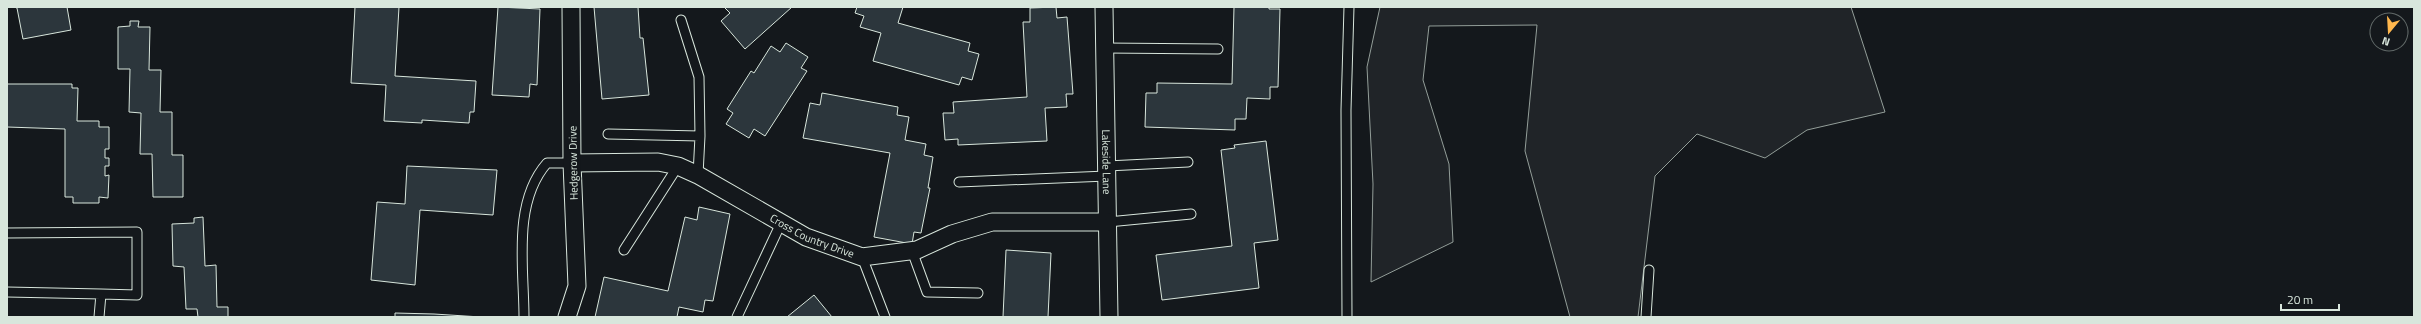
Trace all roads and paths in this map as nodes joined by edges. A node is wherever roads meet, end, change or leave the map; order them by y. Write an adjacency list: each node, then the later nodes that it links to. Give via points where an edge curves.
1 (1104, 7): 5 (street, Lakeside Lane)
2 (1349, 7): 32 (lane, via 1346,110)
3 (568, 10): 10 (street, Hedgerow Drive)
4 (681, 20): 8 (lane, via 698,77)
5 (1105, 48): 6 (lane); 12 (street, Lakeside Lane)
6 (1218, 49)
7 (608, 134): 8 (lane)
8 (700, 136): 13 (lane)
9 (1188, 162): 12 (lane)
10 (572, 163): 11 (street, Cross Country Drive, via 658,162); 27 (lane, via 546,163 536,176 523,220); 28 (street, Hedgerow Drive, via 577,286)
11 (678, 166): 13 (street, Cross Country Drive); 19 (lane)
12 (1107, 171): 14 (lane); 16 (street, Lakeside Lane)
13 (698, 175): 17 (street, Cross Country Drive)
14 (959, 182)
15 (1191, 214): 16 (lane)
16 (1108, 222): 20 (street, Cross Country Drive, via 992,222 952,234); 31 (street, Lakeside Lane)
17 (781, 223): 21 (street, Cross Country Drive, via 806,236); 29 (lane)
18 (7, 233): 25 (lane, via 137,232 137,295)
19 (624, 250)
20 (912, 251): 21 (street, Cross Country Drive); 24 (lane, via 928,292)
21 (862, 257): 30 (lane)
22 (1649, 270): 33 (lane)
23 (7, 292): 25 (lane)
24 (978, 293)
25 (101, 294): 26 (lane)
26 (100, 317)
27 (524, 317)
28 (567, 317)
29 (737, 317)
30 (885, 317)
31 (1109, 317)
32 (1347, 317)
33 (1646, 317)

